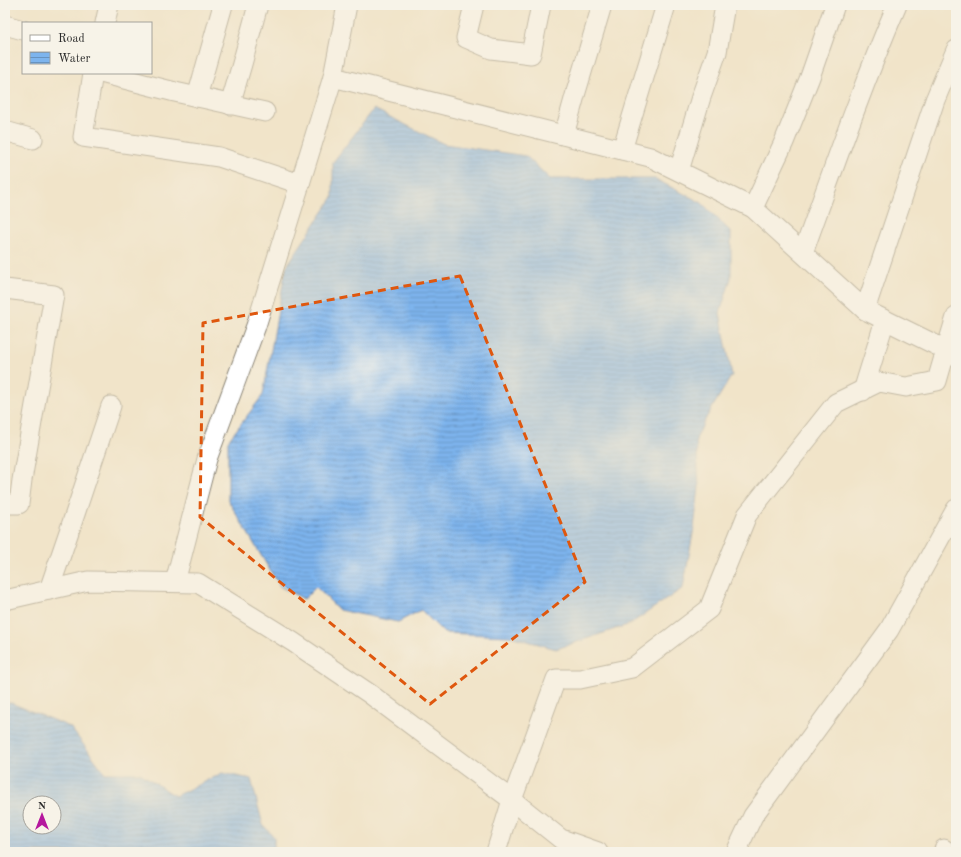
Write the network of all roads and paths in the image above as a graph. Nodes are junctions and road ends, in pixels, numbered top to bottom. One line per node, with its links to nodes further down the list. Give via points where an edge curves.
1 (109, 5): 12 (street)
2 (223, 5): 19 (street)
3 (258, 5): 20 (street)
4 (347, 5): 18 (street)
5 (474, 5): 6 (street, via 466,38 491,49 531,54)
6 (541, 5)
7 (602, 5): 23 (street)
8 (666, 5): 25 (street)
9 (725, 5): 26 (street, via 717,52)
10 (835, 5): 28 (street, via 784,142)
11 (898, 5): 29 (street, via 857,102)
12 (105, 22)
13 (5, 25): 14 (street)
14 (22, 30)
15 (956, 50): 31 (street, via 935,100)
16 (93, 74): 27 (street, via 83,137 219,157)
17 (106, 74): 19 (street)
18 (333, 77): 23 (street); 27 (street)
19 (197, 97): 20 (street)
20 (230, 104): 21 (street)
21 (265, 112)
22 (5, 131): 24 (street)
23 (564, 135): 25 (street)
24 (34, 139)
25 (622, 150): 26 (street, via 650,157)
26 (679, 171): 28 (street)
27 (300, 184): 39 (street, via 256,326 207,459)
28 (753, 208): 29 (street)
29 (802, 253): 31 (street)
30 (5, 289): 37 (street, via 54,294 19,504)
31 (865, 310): 33 (street)
32 (956, 317): 34 (street)
33 (885, 320): 34 (street); 35 (street)
34 (951, 352): 35 (street, via 937,381 906,387 879,382)
35 (863, 390): 42 (street, via 836,403 747,515 709,609 632,668 580,679 556,679)
36 (111, 406): 40 (street)
37 (5, 504)
38 (956, 509): 46 (street, via 889,630 753,816)
39 (175, 582): 40 (street, via 88,581); 42 (street, via 198,583 293,642 370,694)
40 (49, 590): 41 (street)
41 (5, 600)
42 (512, 800): 43 (street); 44 (street)
43 (569, 847): 45 (street)
44 (496, 852)
45 (598, 852)
46 (736, 852)

